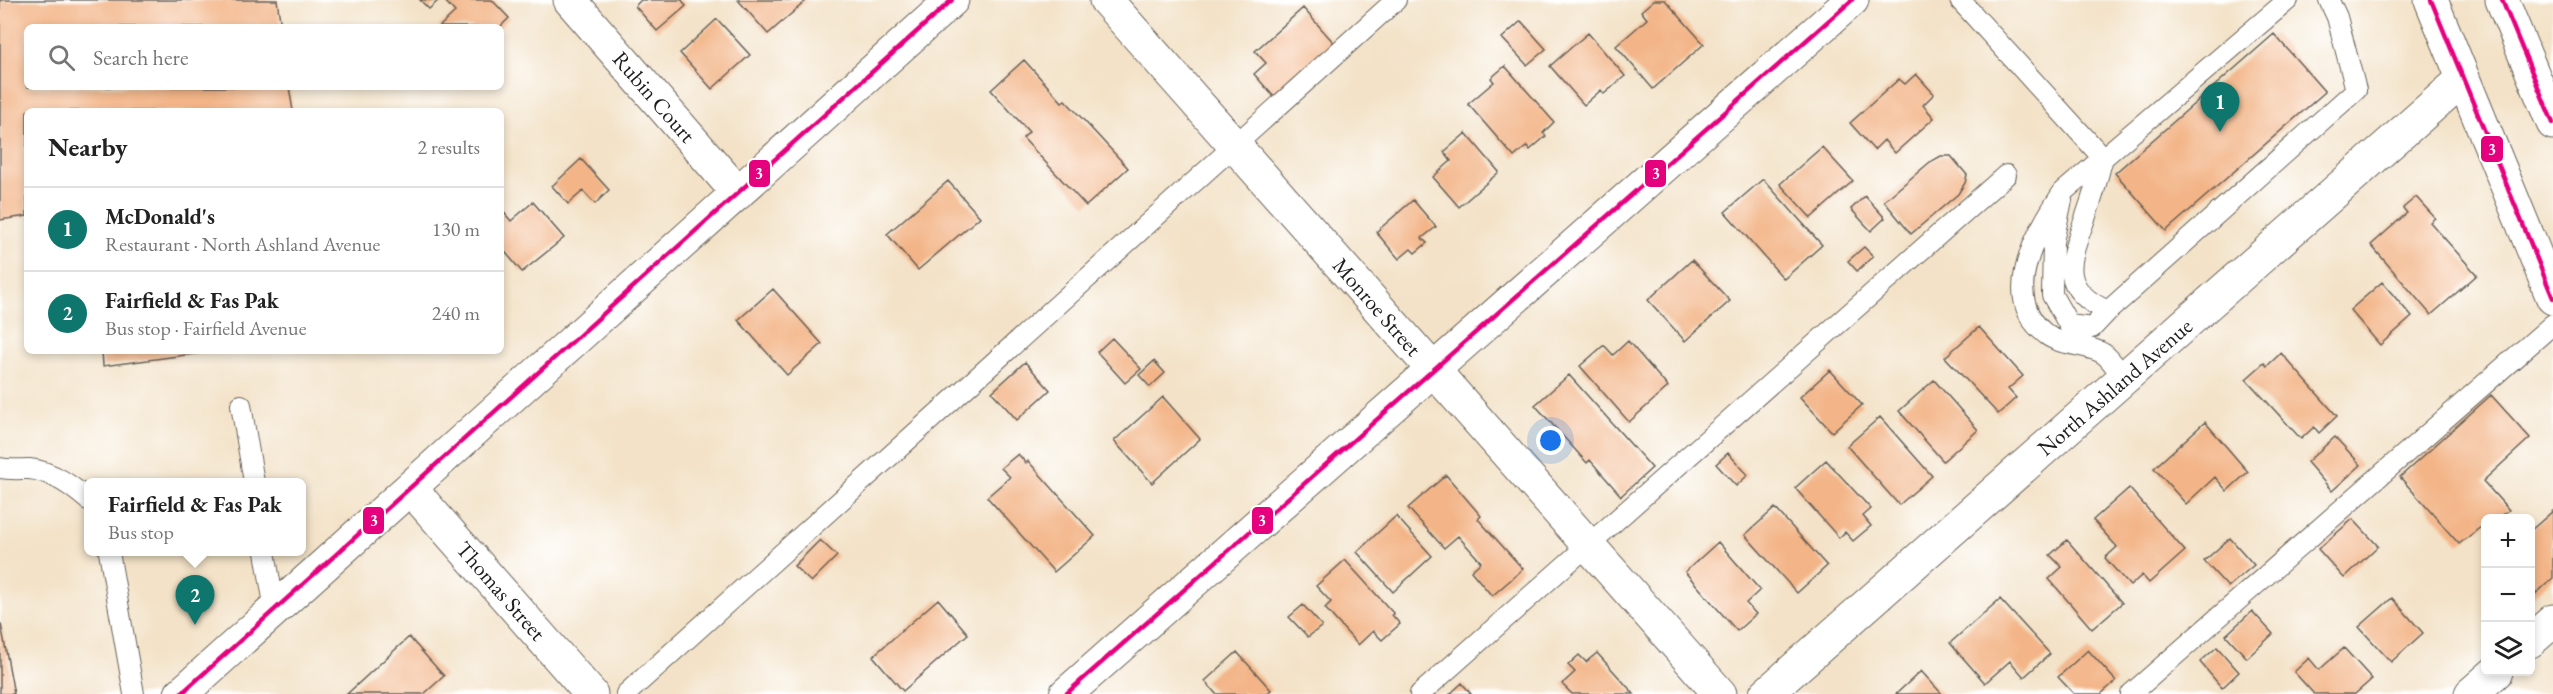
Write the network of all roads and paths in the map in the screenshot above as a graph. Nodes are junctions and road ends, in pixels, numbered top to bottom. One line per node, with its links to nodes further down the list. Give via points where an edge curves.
1 (570, 0): 17 (street, Rubin Court)
2 (952, 0): 17 (street)
3 (1106, 0): 13 (street, Monroe Street)
4 (1396, 0): 13 (lane)
5 (1852, 0): 21 (street)
6 (1960, 0): 14 (lane)
7 (2288, 0): 14 (lane)
8 (2329, 0): 19 (lane, via 2356,90)
9 (2431, 0): 11 (street)
10 (2502, 0): 12 (street)
11 (2463, 80): 18 (street); 22 (street, North Ashland Avenue)
12 (2553, 123)
13 (1234, 144): 21 (street, Monroe Street); 38 (lane)
14 (2103, 158): 16 (lane); 19 (lane, via 2071,259 2074,284 2095,305)
15 (2006, 175): 28 (lane)
16 (2063, 192): 19 (lane, via 2053,242 2052,295 2069,325 2092,328); 22 (lane, via 2041,224 2021,286 2030,316 2047,336 2103,353)
17 (738, 193): 26 (street)
18 (2553, 298)
19 (2108, 311)
20 (2553, 324): 43 (lane)
21 (1433, 370): 28 (street, Monroe Street); 39 (street)
22 (2124, 378): 42 (street, North Ashland Avenue)
23 (241, 405): 25 (lane)
24 (0, 468): 27 (lane, via 47,474)
25 (253, 478)
26 (411, 489): 31 (street); 37 (street, Thomas Street)
27 (84, 496)
28 (1589, 546): 40 (lane); 41 (street, Monroe Street)
29 (110, 556): 35 (lane)
30 (266, 556): 31 (lane)
31 (275, 610): 36 (street)
32 (2553, 621): 33 (street)
33 (2535, 637)
34 (2491, 676): 44 (street)
35 (134, 694)
36 (181, 694)
37 (591, 694)
38 (626, 694)
39 (1066, 694)
40 (1420, 694)
41 (1720, 694)
42 (1766, 694)
43 (2131, 694)
44 (2471, 694)

